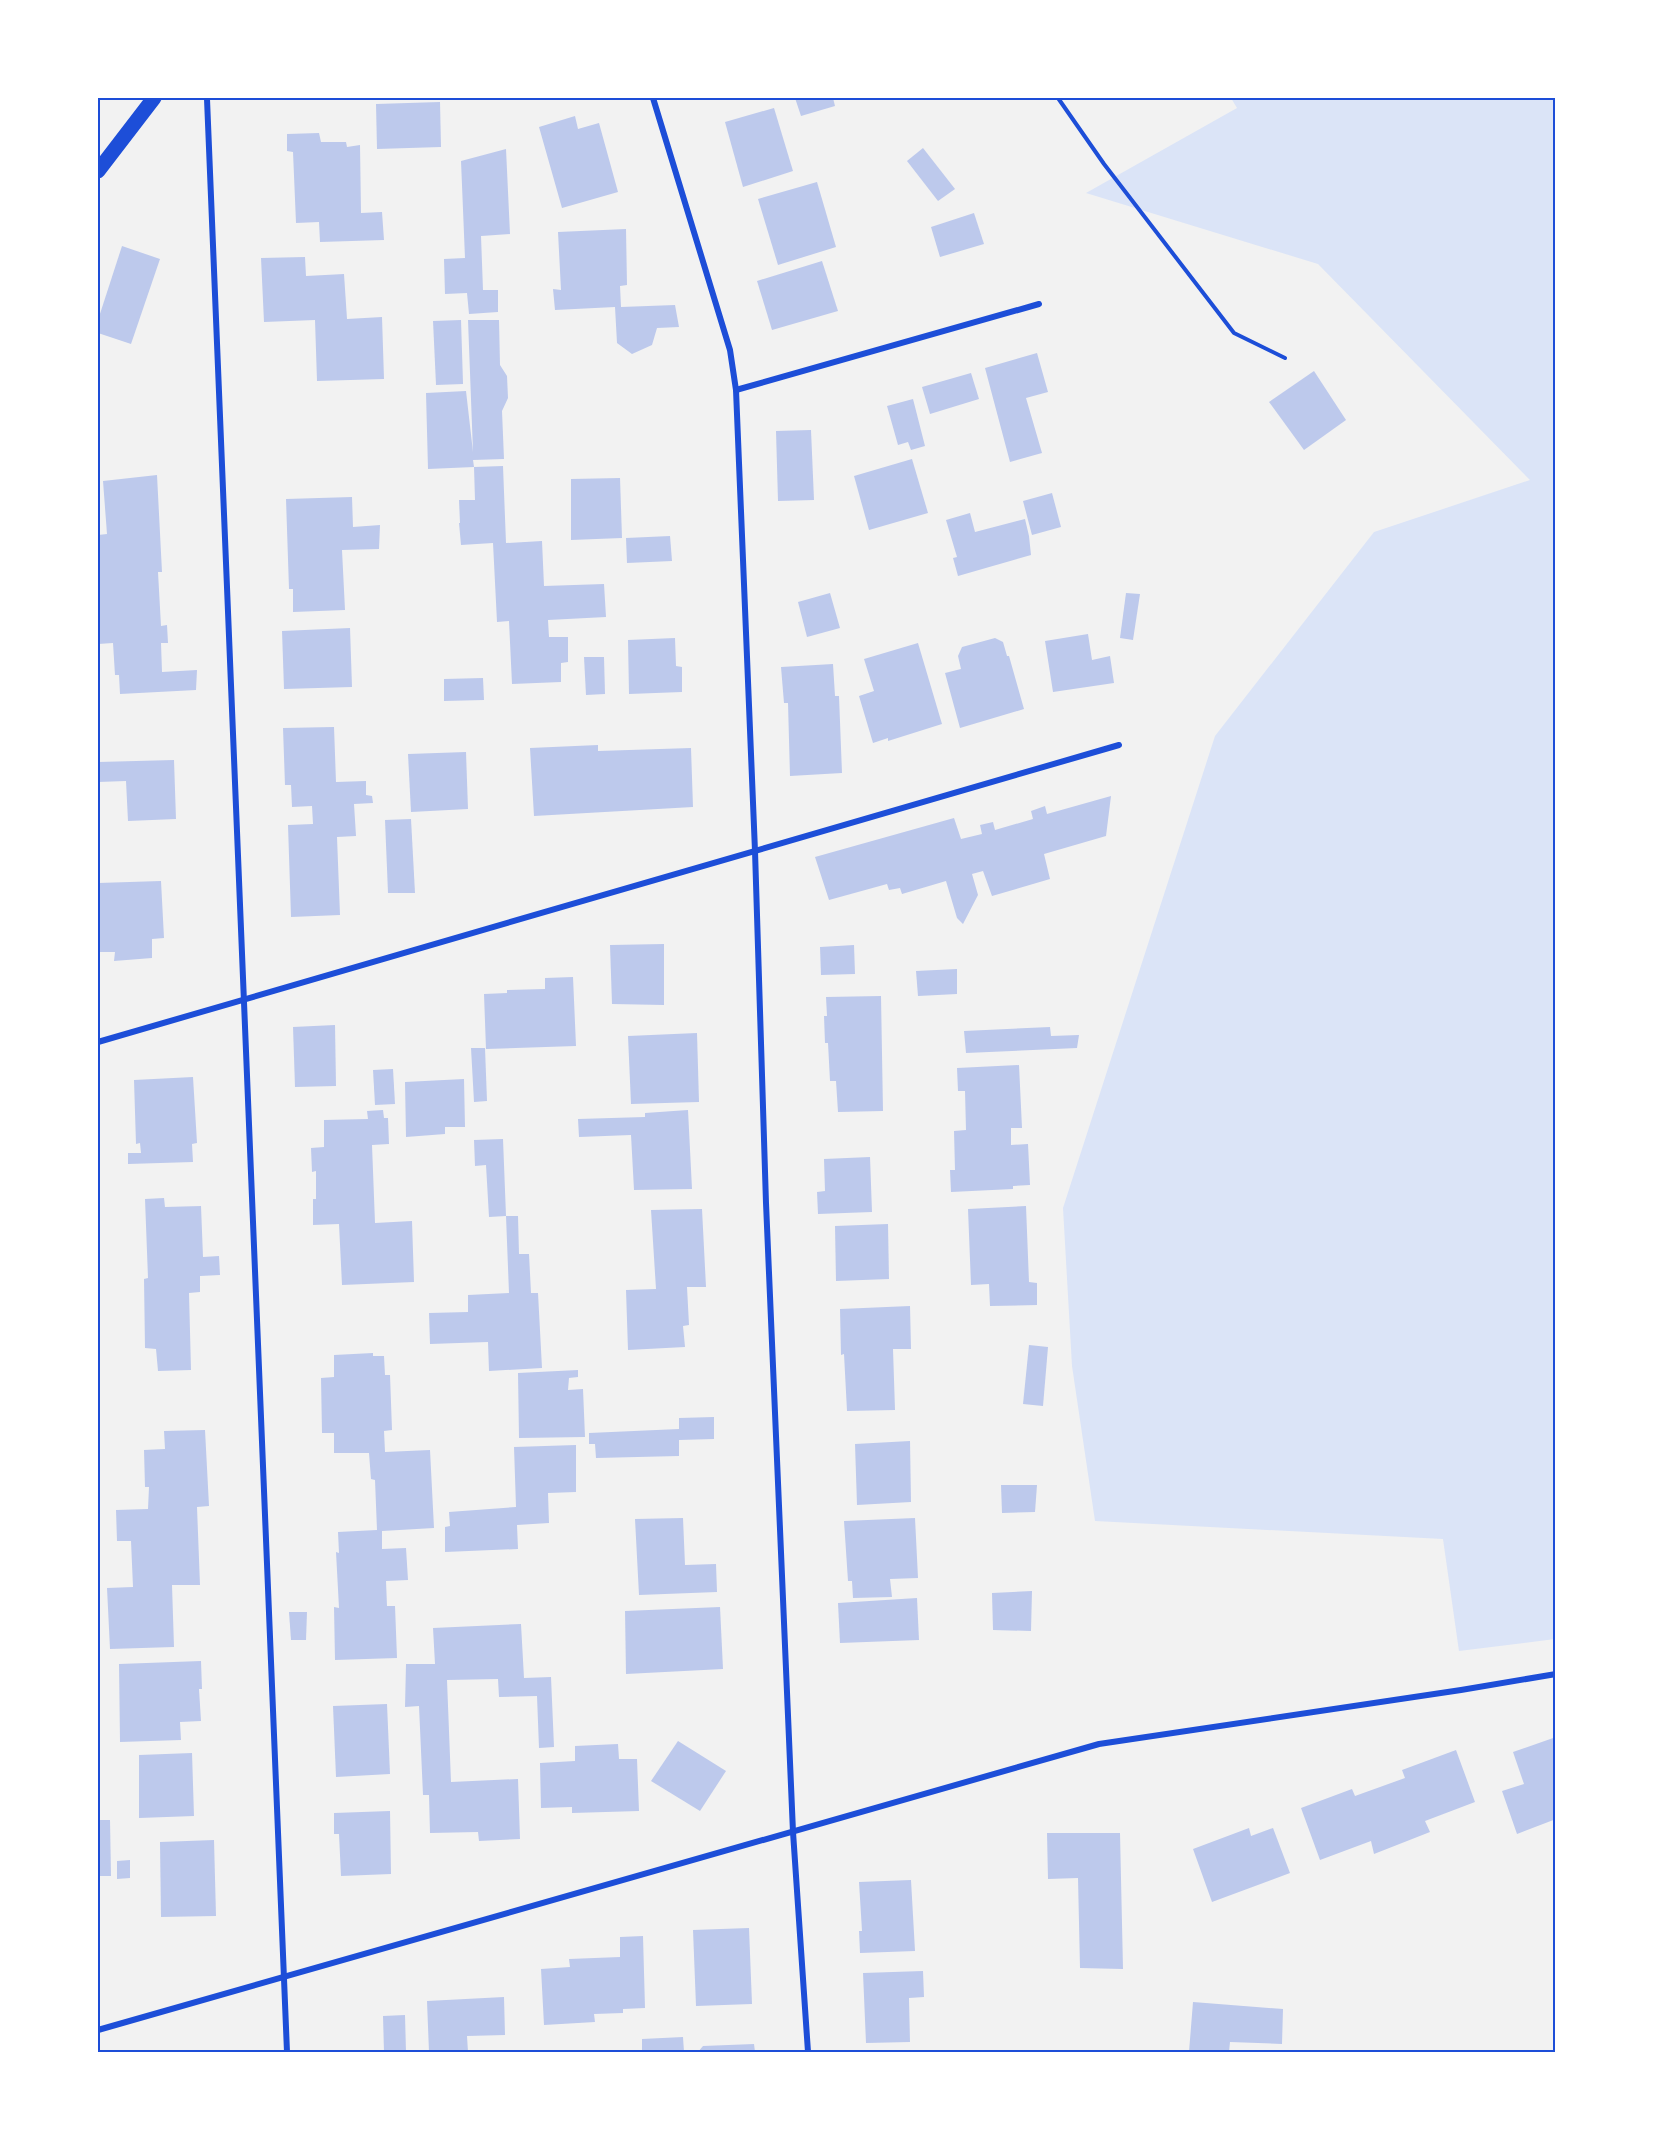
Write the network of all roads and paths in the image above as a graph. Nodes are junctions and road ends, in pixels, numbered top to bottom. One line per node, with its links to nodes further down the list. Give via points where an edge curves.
1 (154, 98): 5 (main road)
2 (207, 98): 11 (street)
3 (653, 98): 8 (street, via 730,350)
4 (1058, 98): 7 (path, via 1234,333)
5 (98, 171)
6 (1039, 304): 8 (street)
7 (1285, 358)
8 (736, 390): 10 (street)
9 (1119, 745): 10 (street)
10 (755, 851): 11 (street); 14 (street)
11 (243, 1001): 12 (street); 15 (street)
12 (98, 1042)
13 (1556, 1674): 14 (street, via 1099,1744)
14 (793, 1832): 15 (street); 18 (street)
15 (284, 1977): 16 (street); 17 (street)
16 (98, 2030)
17 (287, 2052)
18 (808, 2052)

